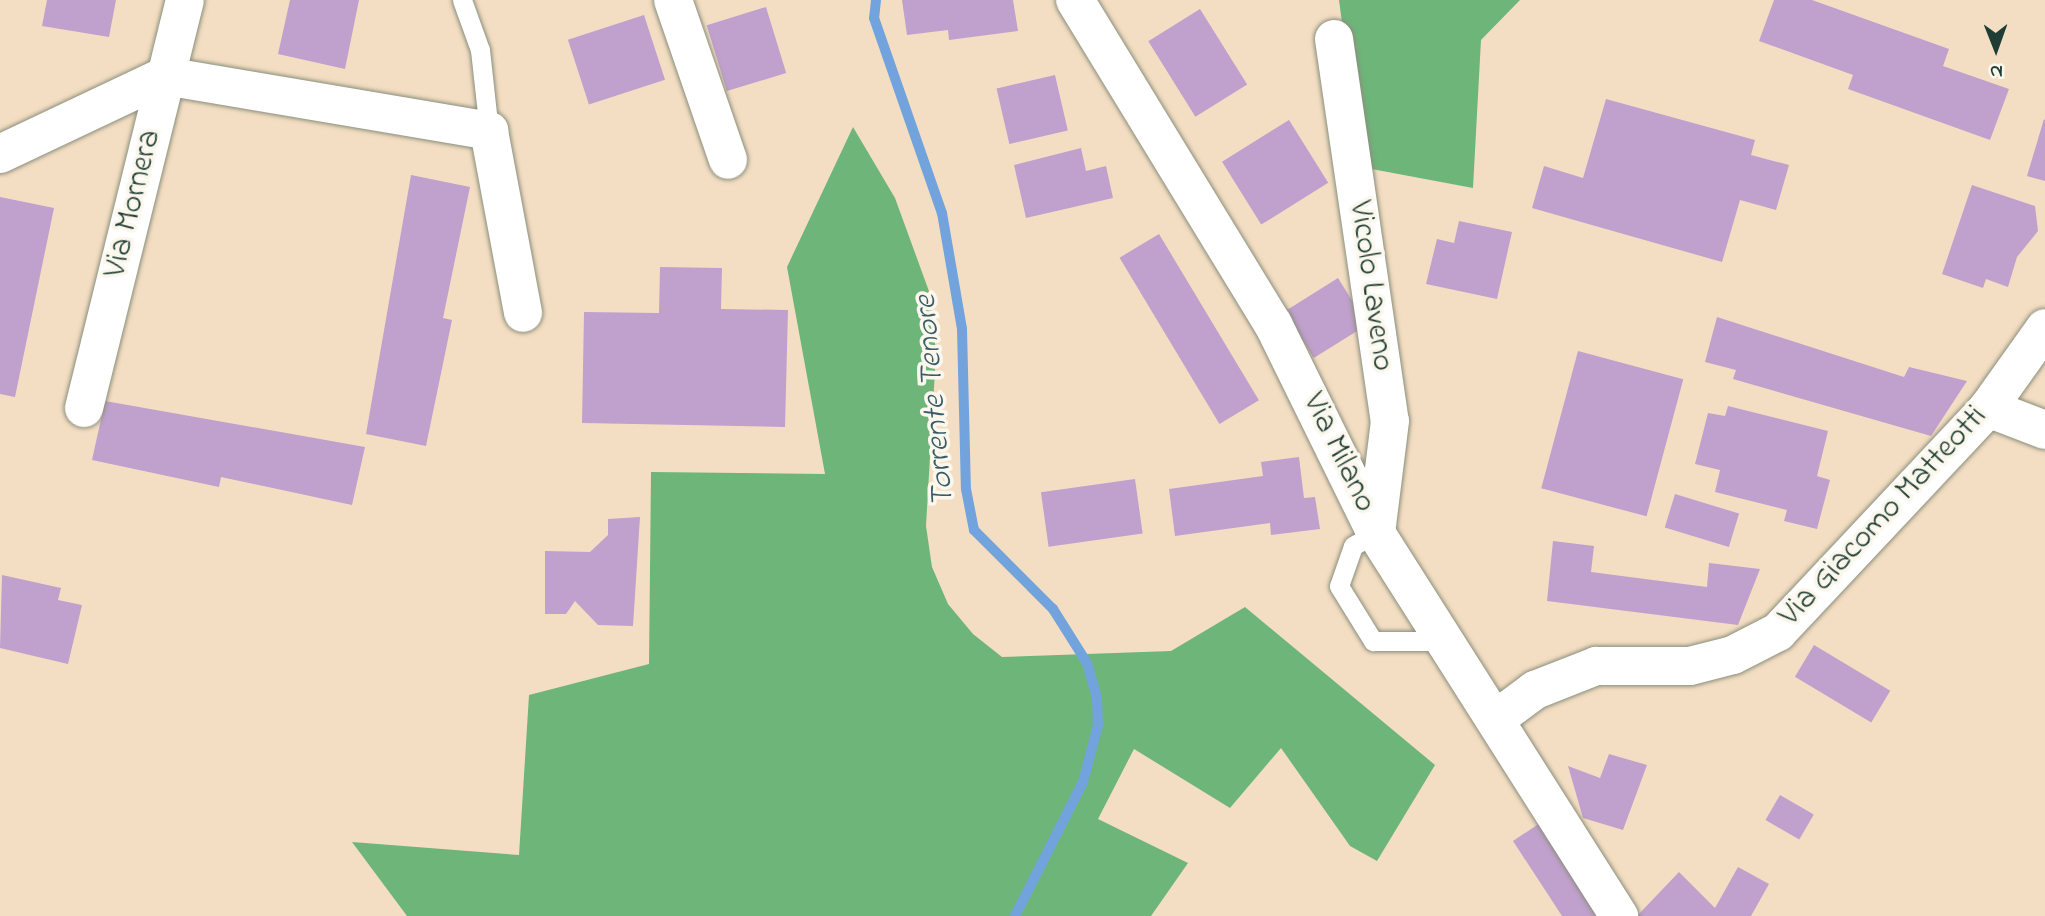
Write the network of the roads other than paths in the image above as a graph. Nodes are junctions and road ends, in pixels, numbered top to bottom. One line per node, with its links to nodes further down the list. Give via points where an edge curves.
1 (185, 0): 6 (street, Via Mornera)
2 (462, 0): 7 (lane, via 480,50)
3 (673, 0): 9 (street)
4 (1074, 0): 15 (street, Via Milano, via 1273,324)
5 (1334, 39): 15 (street, Vicolo Laveno, via 1390,421)
6 (165, 76): 7 (street); 8 (street); 12 (street, Via Mornera)
7 (489, 131): 10 (street)
8 (0, 155)
9 (728, 160)
10 (523, 313)
11 (2045, 328): 13 (street, Via Giacomo Matteotti)
12 (84, 408)
13 (1988, 408): 14 (street); 17 (street, Via Giacomo Matteotti, via 1777,632 1733,655 1690,667 1596,666 1535,690)
14 (2045, 430)
15 (1376, 533): 16 (street, Via Milano); 16 (lane, via 1353,546 1339,586 1373,641)
16 (1443, 642): 17 (street, Via Milano)
17 (1496, 719): 18 (street, Via Milano)
18 (1614, 909)

